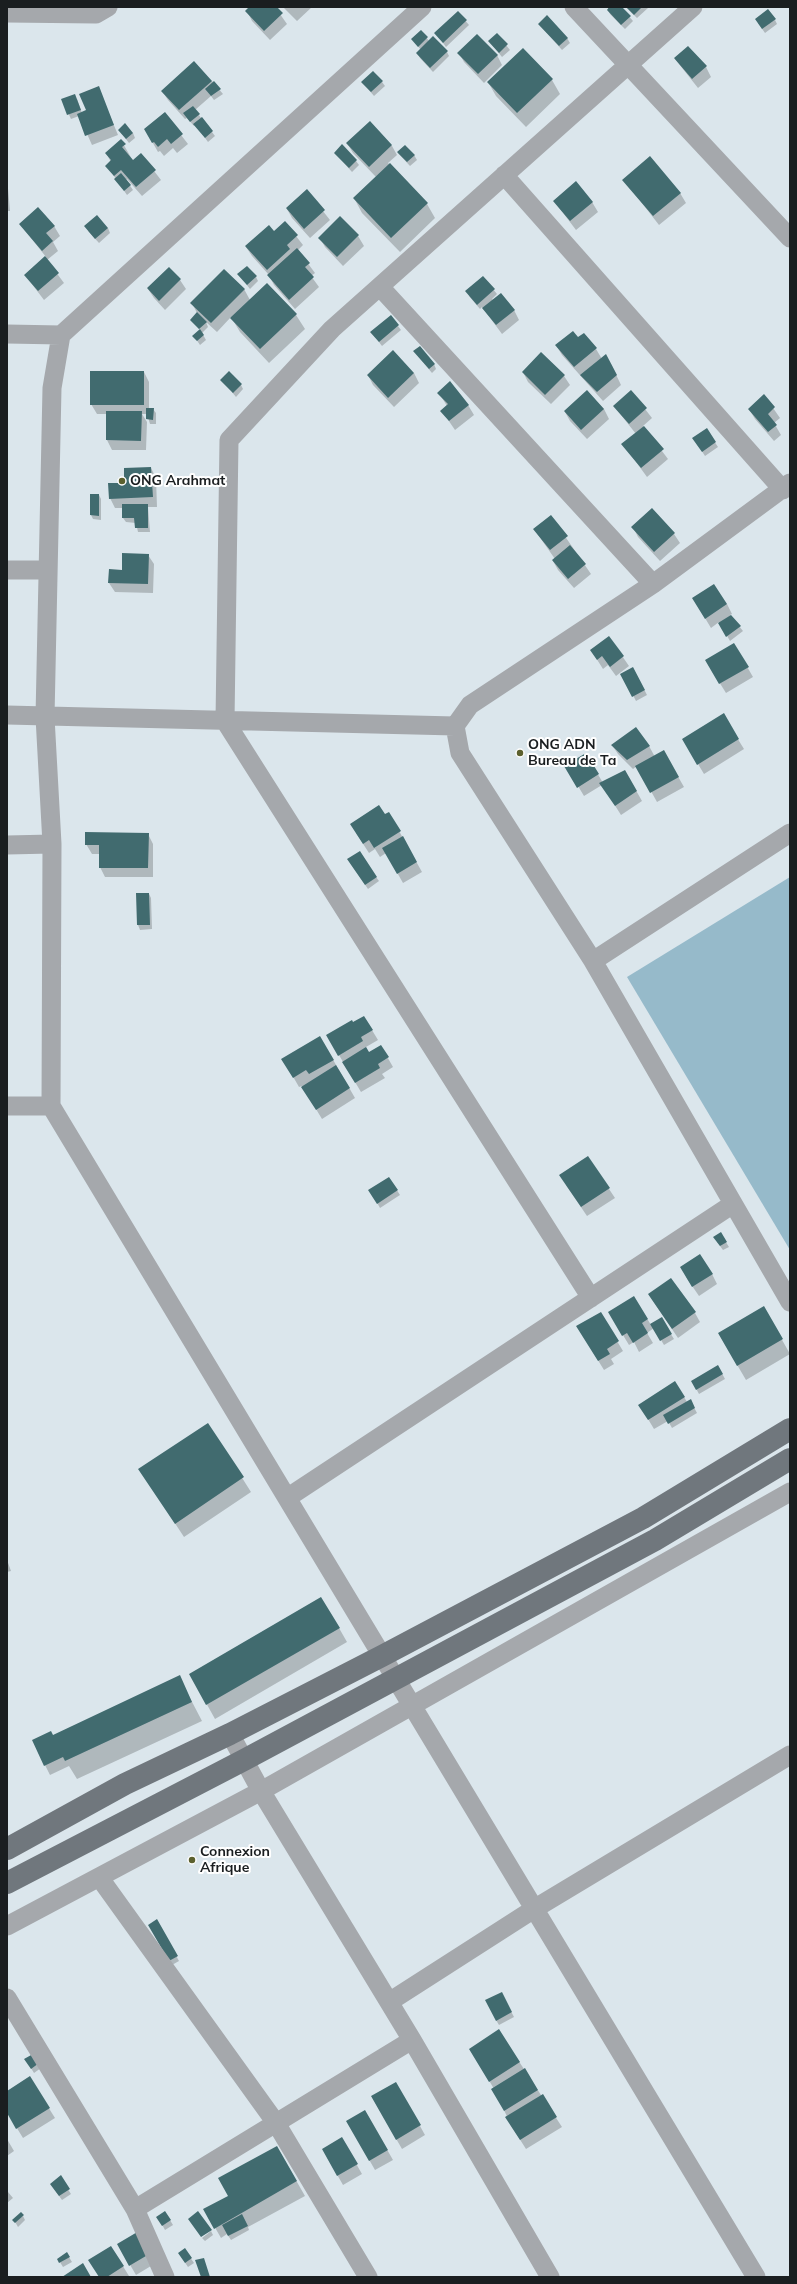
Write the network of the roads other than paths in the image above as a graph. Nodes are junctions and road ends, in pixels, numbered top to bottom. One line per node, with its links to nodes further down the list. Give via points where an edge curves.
1 (108, 7): 5 (street, via 96,14)
2 (422, 7): 11 (street)
3 (574, 7): 6 (street)
4 (693, 7): 6 (street)
5 (7, 13)
6 (628, 66): 7 (street); 8 (street)
7 (504, 174): 9 (street); 12 (street)
8 (790, 238)
9 (381, 288): 15 (street); 18 (street, via 332,329 229,440)
10 (7, 334): 11 (street)
11 (60, 335): 14 (street, via 52,388)
12 (786, 486): 15 (street)
13 (7, 570): 14 (street)
14 (48, 570): 17 (street)
15 (653, 584): 19 (street, via 470,705)
16 (7, 715): 17 (street)
17 (45, 717): 18 (street); 21 (street)
18 (225, 721): 19 (street); 27 (street)
19 (455, 726): 23 (street, via 460,753)
20 (790, 833): 23 (street)
21 (52, 844): 22 (street); 25 (street)
22 (7, 845)
23 (593, 961): 26 (street)
24 (7, 1106): 25 (street)
25 (52, 1106): 32 (street)
26 (734, 1204): 27 (street); 28 (street)
27 (591, 1298): 32 (street)
28 (790, 1302)
29 (790, 1429): 33 (main road, via 643,1518)
30 (790, 1458): 34 (main road, via 655,1540)
31 (790, 1492): 35 (street)
32 (287, 1498): 33 (street)
33 (382, 1656): 34 (street); 36 (main road)
34 (395, 1678): 35 (street); 38 (main road)
35 (412, 1706): 39 (street); 43 (street)
36 (230, 1734): 38 (street); 40 (main road, via 125,1784)
37 (790, 1755): 43 (street)
38 (244, 1760): 39 (street); 42 (main road)
39 (261, 1791): 41 (street); 46 (street)
40 (7, 1849)
41 (99, 1877): 44 (street); 48 (street)
42 (7, 1883)
43 (534, 1909): 46 (street); 53 (street)
44 (7, 1926)
45 (7, 1998): 49 (street)
46 (389, 2002): 47 (street)
47 (412, 2040): 48 (street); 52 (street)
48 (276, 2123): 49 (street); 51 (street)
49 (136, 2209): 50 (street)
50 (165, 2277)
51 (368, 2277)
52 (550, 2277)
53 (756, 2277)

